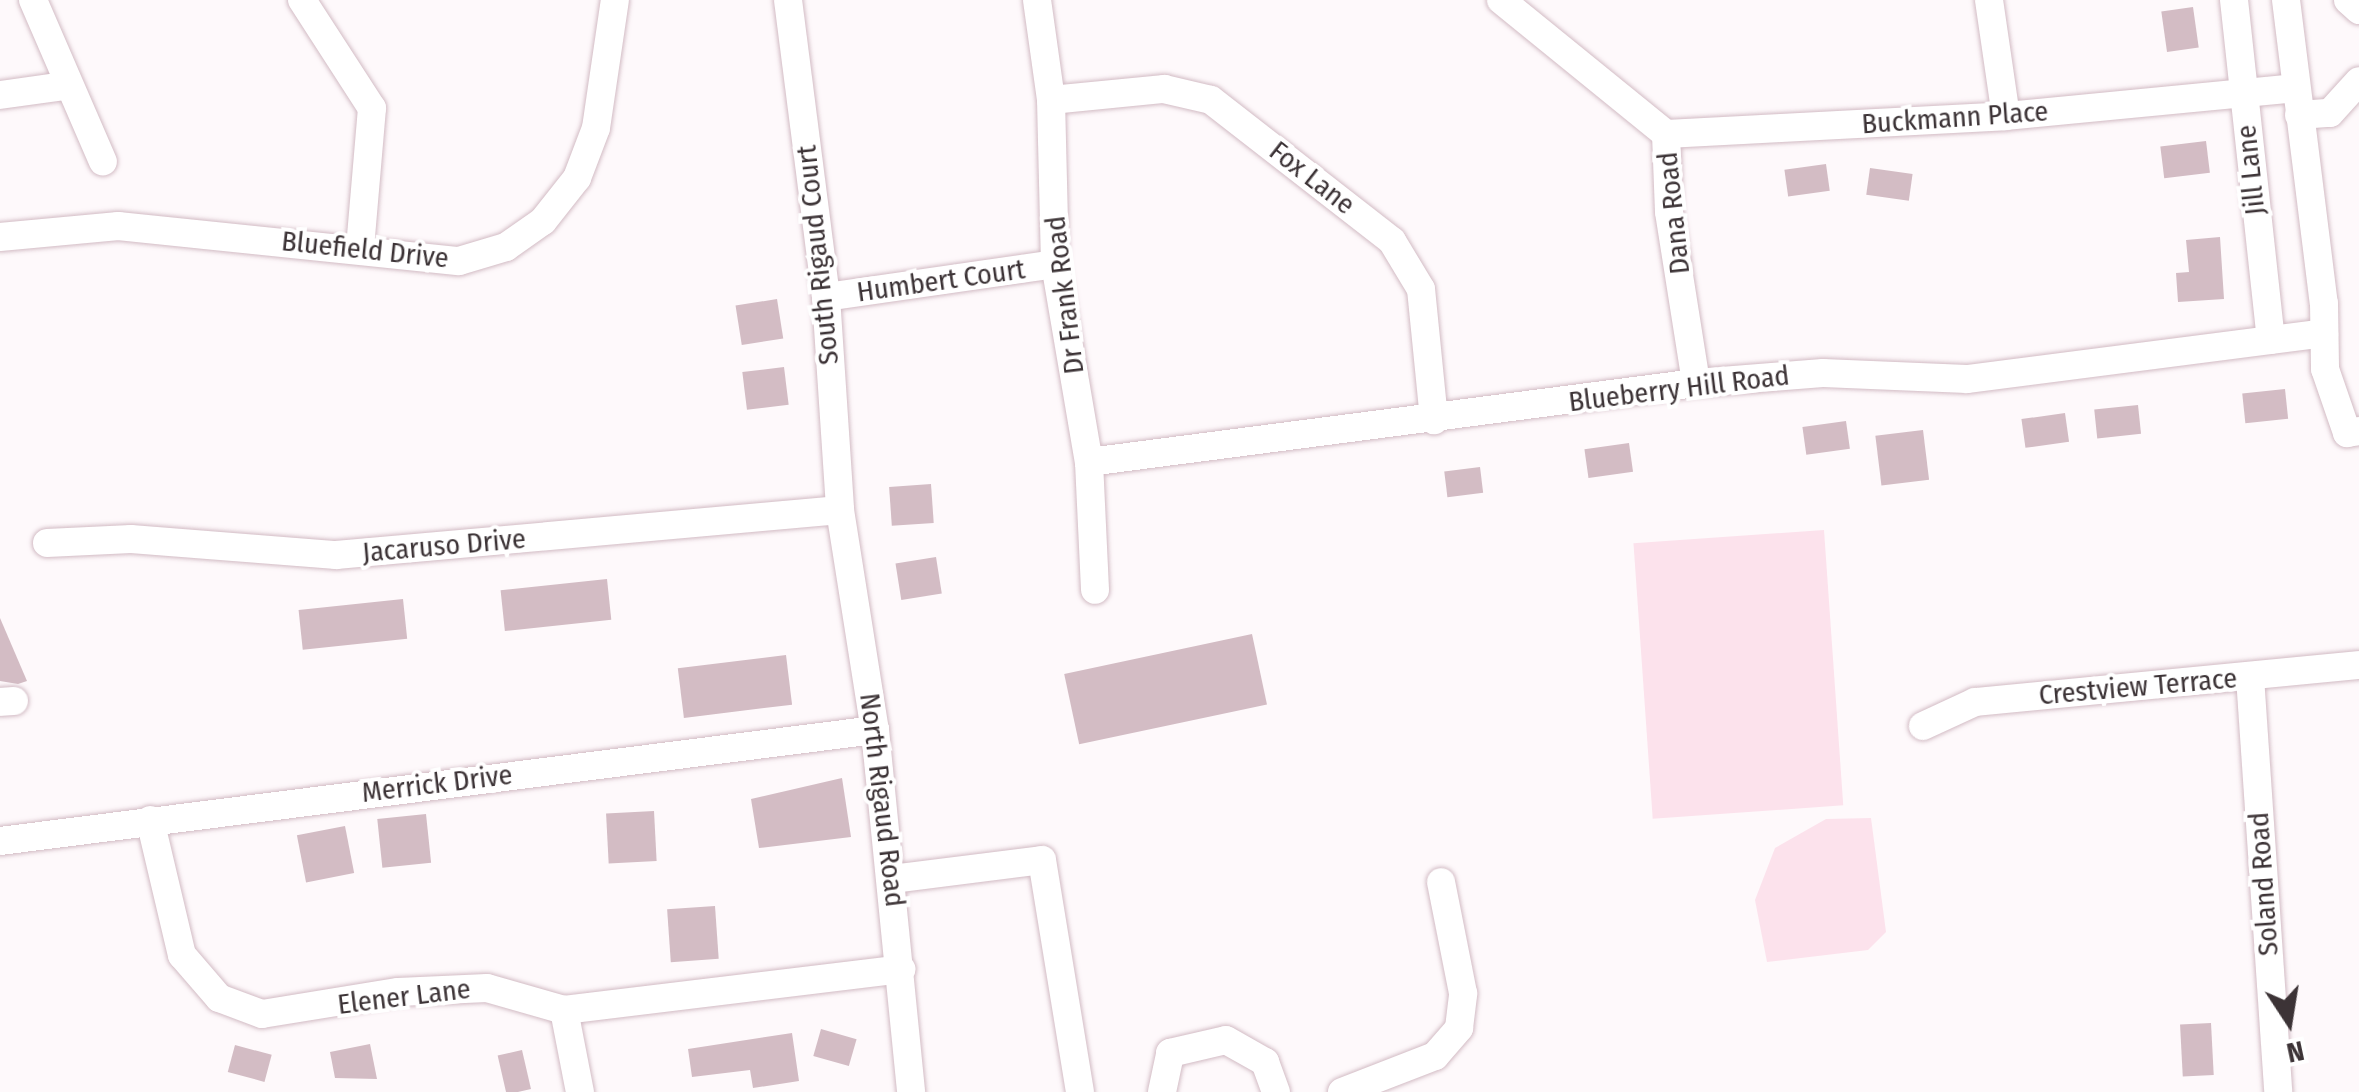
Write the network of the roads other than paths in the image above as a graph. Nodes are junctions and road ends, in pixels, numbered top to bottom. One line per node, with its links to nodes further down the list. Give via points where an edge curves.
1 (33, 0): 13 (street)
2 (615, 0): 22 (street, Bluefield Drive, via 596,128 578,178 543,221 506,246 459,261)
3 (788, 0): 24 (street, South Rigaud Court)
4 (1037, 0): 16 (street, Dr Frank Road)
5 (1501, 0): 19 (street, Dana Road)
6 (1989, 0): 18 (street)
7 (2234, 0): 14 (street, Jill Lane)
8 (2286, 0): 17 (street)
9 (2348, 0): 11 (street)
10 (312, 4): 22 (street, via 372,108)
11 (2359, 10)
12 (2359, 82): 17 (street, Buckmann Place, via 2330,113)
13 (66, 86): 15 (street); 20 (street)
14 (2243, 93): 17 (street, Buckmann Place); 18 (street, Buckmann Place); 26 (street, Jill Lane)
15 (0, 95)
16 (1051, 100): 23 (street, Dr Frank Road); 28 (street, Fox Lane, via 1164,89 1211,100 1392,242 1421,289)
17 (2298, 101): 25 (street)
18 (2006, 116): 19 (street, Buckmann Place)
19 (1666, 134): 27 (street, Dana Road, via 1669,212)
20 (103, 162)
21 (0, 237): 22 (street, Bluefield Drive, via 118,226)
22 (360, 248)
23 (1056, 264): 24 (street, Humbert Court); 30 (street, Dr Frank Road)
24 (826, 297): 31 (street, South Rigaud Court)
25 (2324, 333): 26 (street, Blueberry Hill Road); 29 (street, via 2324,368 2348,433)
26 (2271, 340): 27 (street, Blueberry Hill Road, via 1967,379 1823,373)
27 (1696, 382): 28 (street, Blueberry Hill Road)
28 (1434, 420): 30 (street, Blueberry Hill Road)
29 (2359, 432)
30 (1089, 462): 33 (street, Dr Frank Road)
31 (840, 510): 32 (street, Jacaruso Drive, via 336,555 131,540); 37 (street, North Rigaud Road)
32 (47, 543)
33 (1094, 590)
34 (2359, 666): 35 (street, Crestview Terrace)
35 (2250, 677): 36 (street, Crestview Terrace, via 1975,702); 50 (street, Soland Road)
36 (1923, 726)
37 (875, 730): 38 (street, Merrick Drive); 40 (street, North Rigaud Road)
38 (150, 820): 39 (street, Merrick Drive); 43 (street, Elener Lane, via 182,955 219,998 277,1014 398,992 487,988)
39 (0, 841)
40 (892, 879): 42 (street, North Rigaud Road); 46 (street, via 1042,860)
41 (1440, 882): 49 (street, via 1462,993 1459,1028 1435,1056)
42 (902, 969): 43 (street, Elener Lane); 45 (street, North Rigaud Road)
43 (564, 1010): 44 (street)
44 (580, 1092)
45 (912, 1092)
46 (1080, 1092)
47 (1162, 1092): 48 (street, via 1170,1053 1226,1040 1266,1062)
48 (1276, 1092)
49 (1342, 1092)
50 (2278, 1092)

